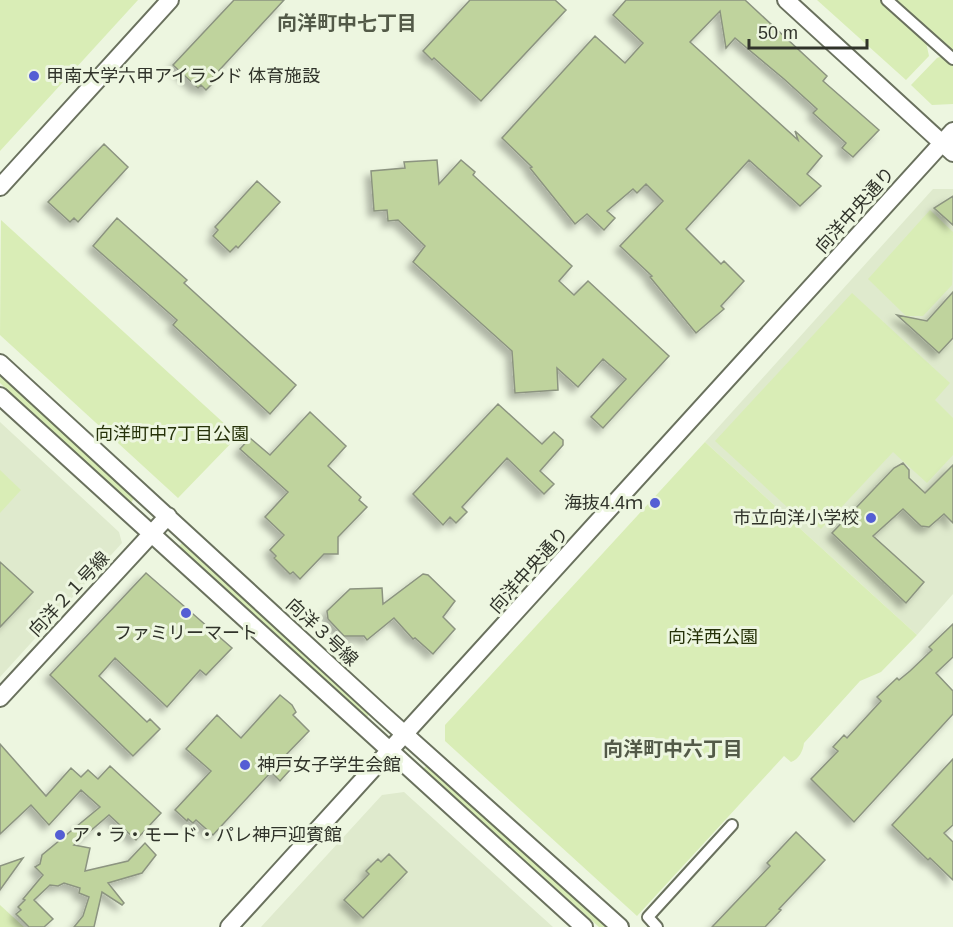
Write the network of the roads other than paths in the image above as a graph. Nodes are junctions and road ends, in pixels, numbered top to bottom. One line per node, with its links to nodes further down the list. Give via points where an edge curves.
1 (170, 0): 6 (street)
2 (786, 0): 5 (street)
3 (887, 0): 4 (street)
4 (953, 59)
5 (949, 142): 12 (street, 向洋中央通り)
6 (0, 187)
7 (0, 363): 9 (street, 向洋３号線)
8 (0, 396): 10 (street)
9 (168, 516): 10 (street, 向洋２１号線); 12 (street, 向洋３号線)
10 (151, 534): 11 (street, 向洋２１号線); 13 (street)
11 (0, 698)
12 (405, 733): 13 (street, 向洋中央通り); 17 (street, 向洋３号線)
13 (390, 750): 15 (street, 向洋中央通り); 16 (street)
14 (732, 825): 18 (street, via 648,917)
15 (229, 927)
16 (584, 927)
17 (620, 927)
18 (657, 927)

